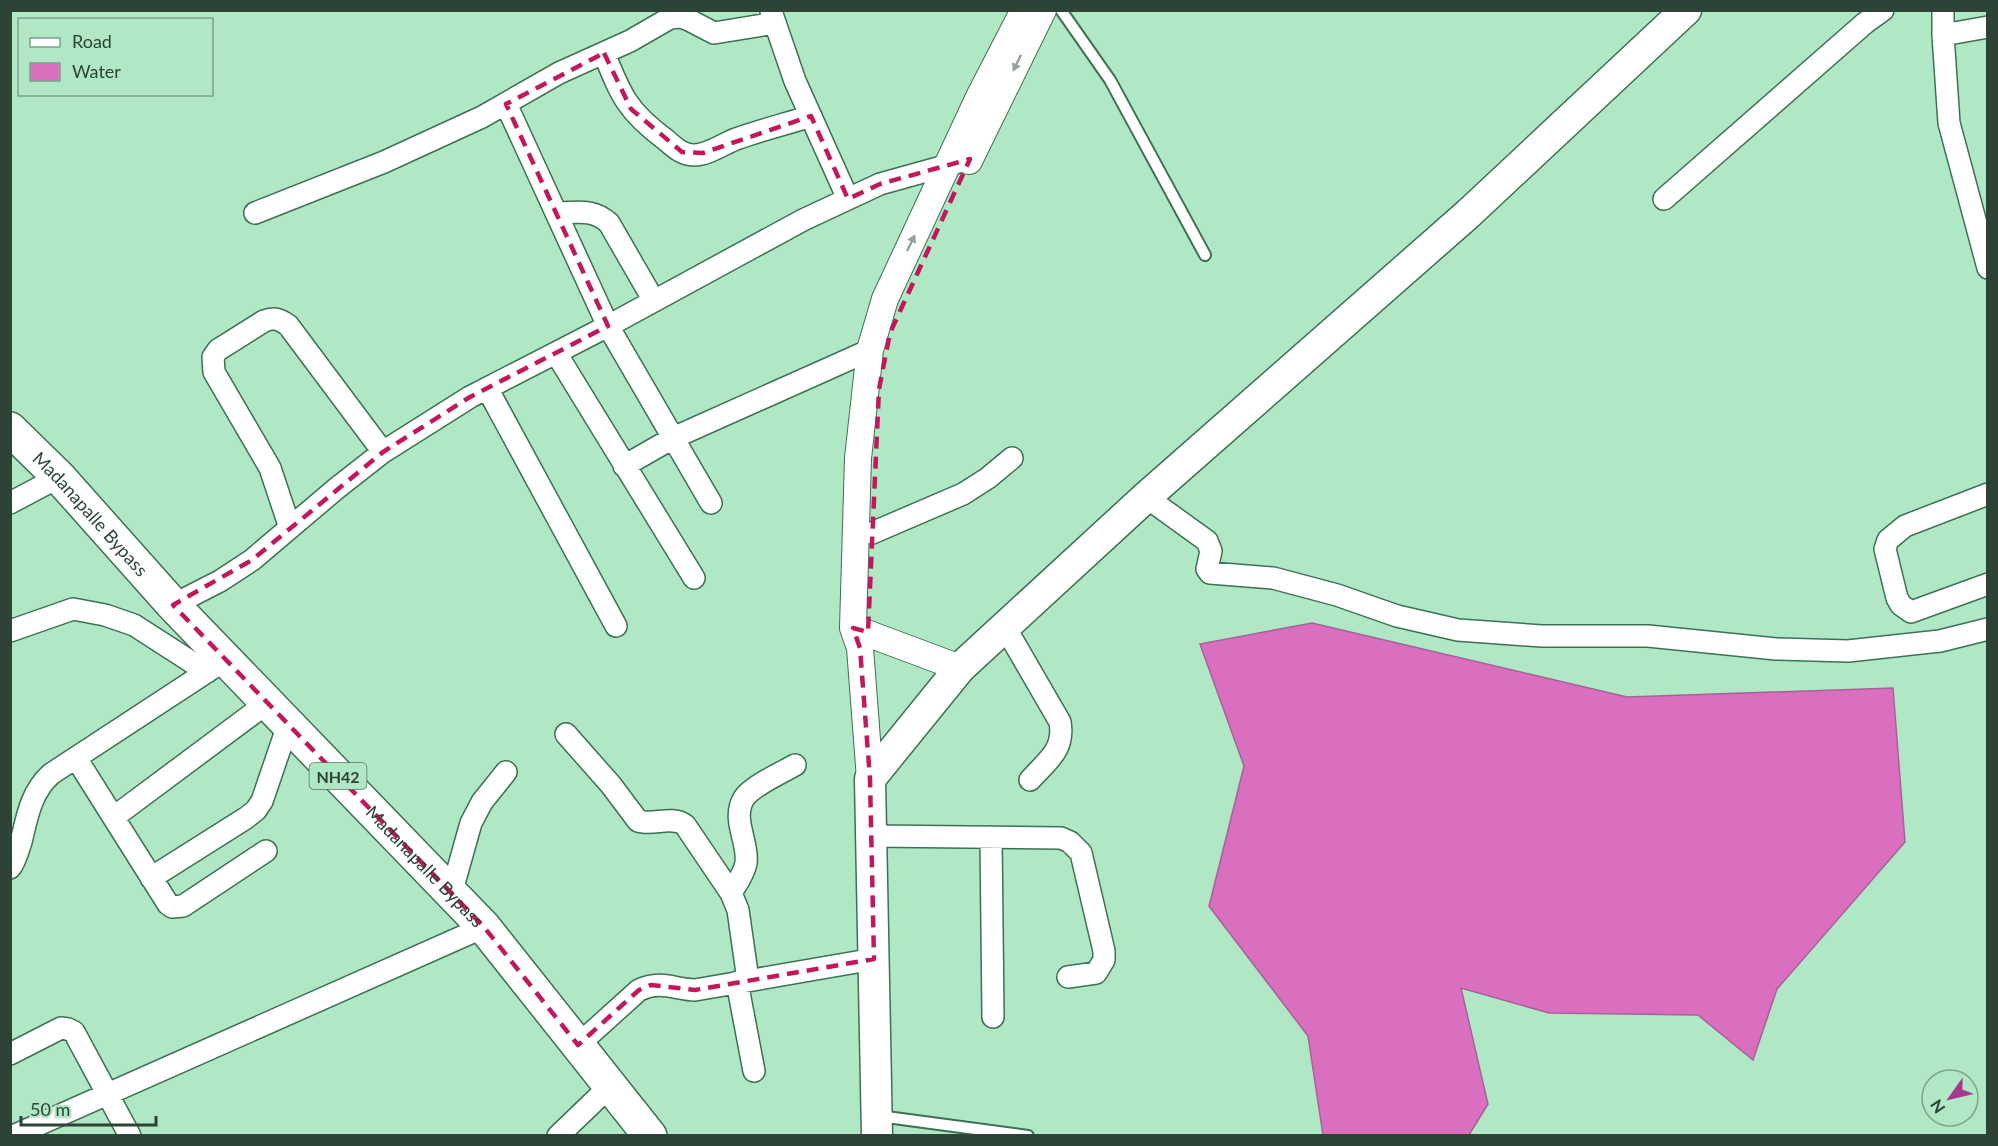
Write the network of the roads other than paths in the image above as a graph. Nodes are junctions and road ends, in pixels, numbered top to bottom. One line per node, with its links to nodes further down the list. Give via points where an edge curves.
1 (1024, 10): 14 (street, via 979,97)
2 (1043, 10): 14 (street, one-way to 14)
3 (1061, 10): 20 (lane, via 1110,80)
4 (1686, 10): 34 (main road, via 1468,214)
5 (1883, 10): 8 (street)
6 (1942, 10): 10 (street)
7 (773, 17): 11 (street, via 714,33 681,17 670,18); 13 (street)
8 (1860, 17): 16 (street)
9 (1988, 27): 10 (street)
10 (1943, 35): 19 (street, via 1948,123)
11 (604, 52): 12 (street); 13 (street, via 618,90 631,109 681,152 704,153)
12 (506, 104): 17 (street, via 384,162); 18 (street)
13 (811, 116): 15 (street)
14 (959, 162): 15 (street, via 880,184); 24 (street, one-way to 14, via 885,299); 38 (street, via 890,333 879,389)
15 (848, 199): 22 (street)
16 (1664, 199)
17 (255, 213)
18 (556, 213): 22 (street, via 591,213 604,219); 23 (street)
19 (1982, 227): 21 (street)
20 (1205, 255)
21 (1988, 268)
22 (654, 301): 23 (street)
23 (608, 326): 25 (street); 28 (street)
24 (870, 350): 28 (street); 46 (street, via 858,458)
25 (556, 353): 26 (street); 31 (street)
26 (487, 388): 29 (street); 42 (street)
27 (10, 429): 32 (highway, Madanapalle Bypass / NH42)
28 (673, 438): 31 (street); 36 (street)
29 (383, 452): 37 (street); 37 (street, via 280,319 264,321 218,350 213,357 214,372 270,468)
30 (1012, 458): 38 (street, via 963,494)
31 (624, 466): 39 (street)
32 (59, 477): 35 (street); 41 (highway, Madanapalle Bypass / NH42)
33 (1988, 494): 40 (street, via 1905,525 1888,540 1885,549 1897,598 1911,612)
34 (1146, 497): 43 (main road); 44 (street, via 1207,542 1211,551 1207,569 1210,573 1273,578 1397,616 1458,630 1542,636 1648,636 1776,649 1848,651 1940,641)
35 (10, 503)
36 (711, 503)
37 (290, 528): 41 (street, via 252,560)
38 (872, 533): 46 (street)
39 (694, 578)
40 (1988, 584)
41 (173, 606): 47 (highway, Madanapalle Bypass / NH42)
42 (616, 626)
43 (1005, 627): 48 (main road); 55 (street, via 1060,722 1062,734 1055,753)
44 (1988, 629)
45 (10, 631): 47 (street, via 72,609 134,625)
46 (860, 636): 48 (street); 54 (street)
47 (216, 666): 49 (highway, Madanapalle Bypass / NH42); 51 (street)
48 (960, 668): 54 (main road)
49 (278, 714): 56 (street); 61 (street, via 262,801 256,810); 63 (highway, Madanapalle Bypass / NH42)
50 (566, 734): 62 (street, via 638,821 676,821 685,825)
51 (76, 758): 56 (street); 60 (street, via 40,784)
52 (795, 765): 62 (street, via 744,798 740,830 746,861)
53 (506, 772): 63 (street, via 482,802 471,824)
54 (870, 779): 57 (main road)
55 (1030, 780)
56 (114, 818): 61 (street)
57 (871, 836): 58 (street); 65 (main road)
58 (991, 837): 66 (street, via 1061,838 1082,853 1104,960 1096,973); 68 (street)
59 (266, 851): 61 (street, via 177,908 168,904)
60 (10, 868)
61 (151, 878)
62 (731, 892): 67 (street, via 738,910)
63 (451, 894): 64 (highway, Madanapalle Bypass / NH42)
64 (484, 927): 69 (highway, Madanapalle Bypass / NH42); 73 (street)
65 (874, 959): 67 (street); 74 (main road)
66 (1068, 977)
67 (742, 981): 69 (street, via 695,990 651,984 639,990); 71 (street)
68 (993, 1017)
69 (578, 1045): 72 (highway, Madanapalle Bypass / NH42)
70 (10, 1054): 73 (street, via 61,1028 68,1029 79,1039)
71 (754, 1071)
72 (610, 1086): 77 (street); 78 (highway, Madanapalle Bypass / NH42)
73 (107, 1094): 75 (street); 76 (street)
74 (877, 1126): 79 (lane)
75 (13, 1136)
76 (130, 1136)
77 (558, 1136)
78 (650, 1136)
79 (1028, 1136)

